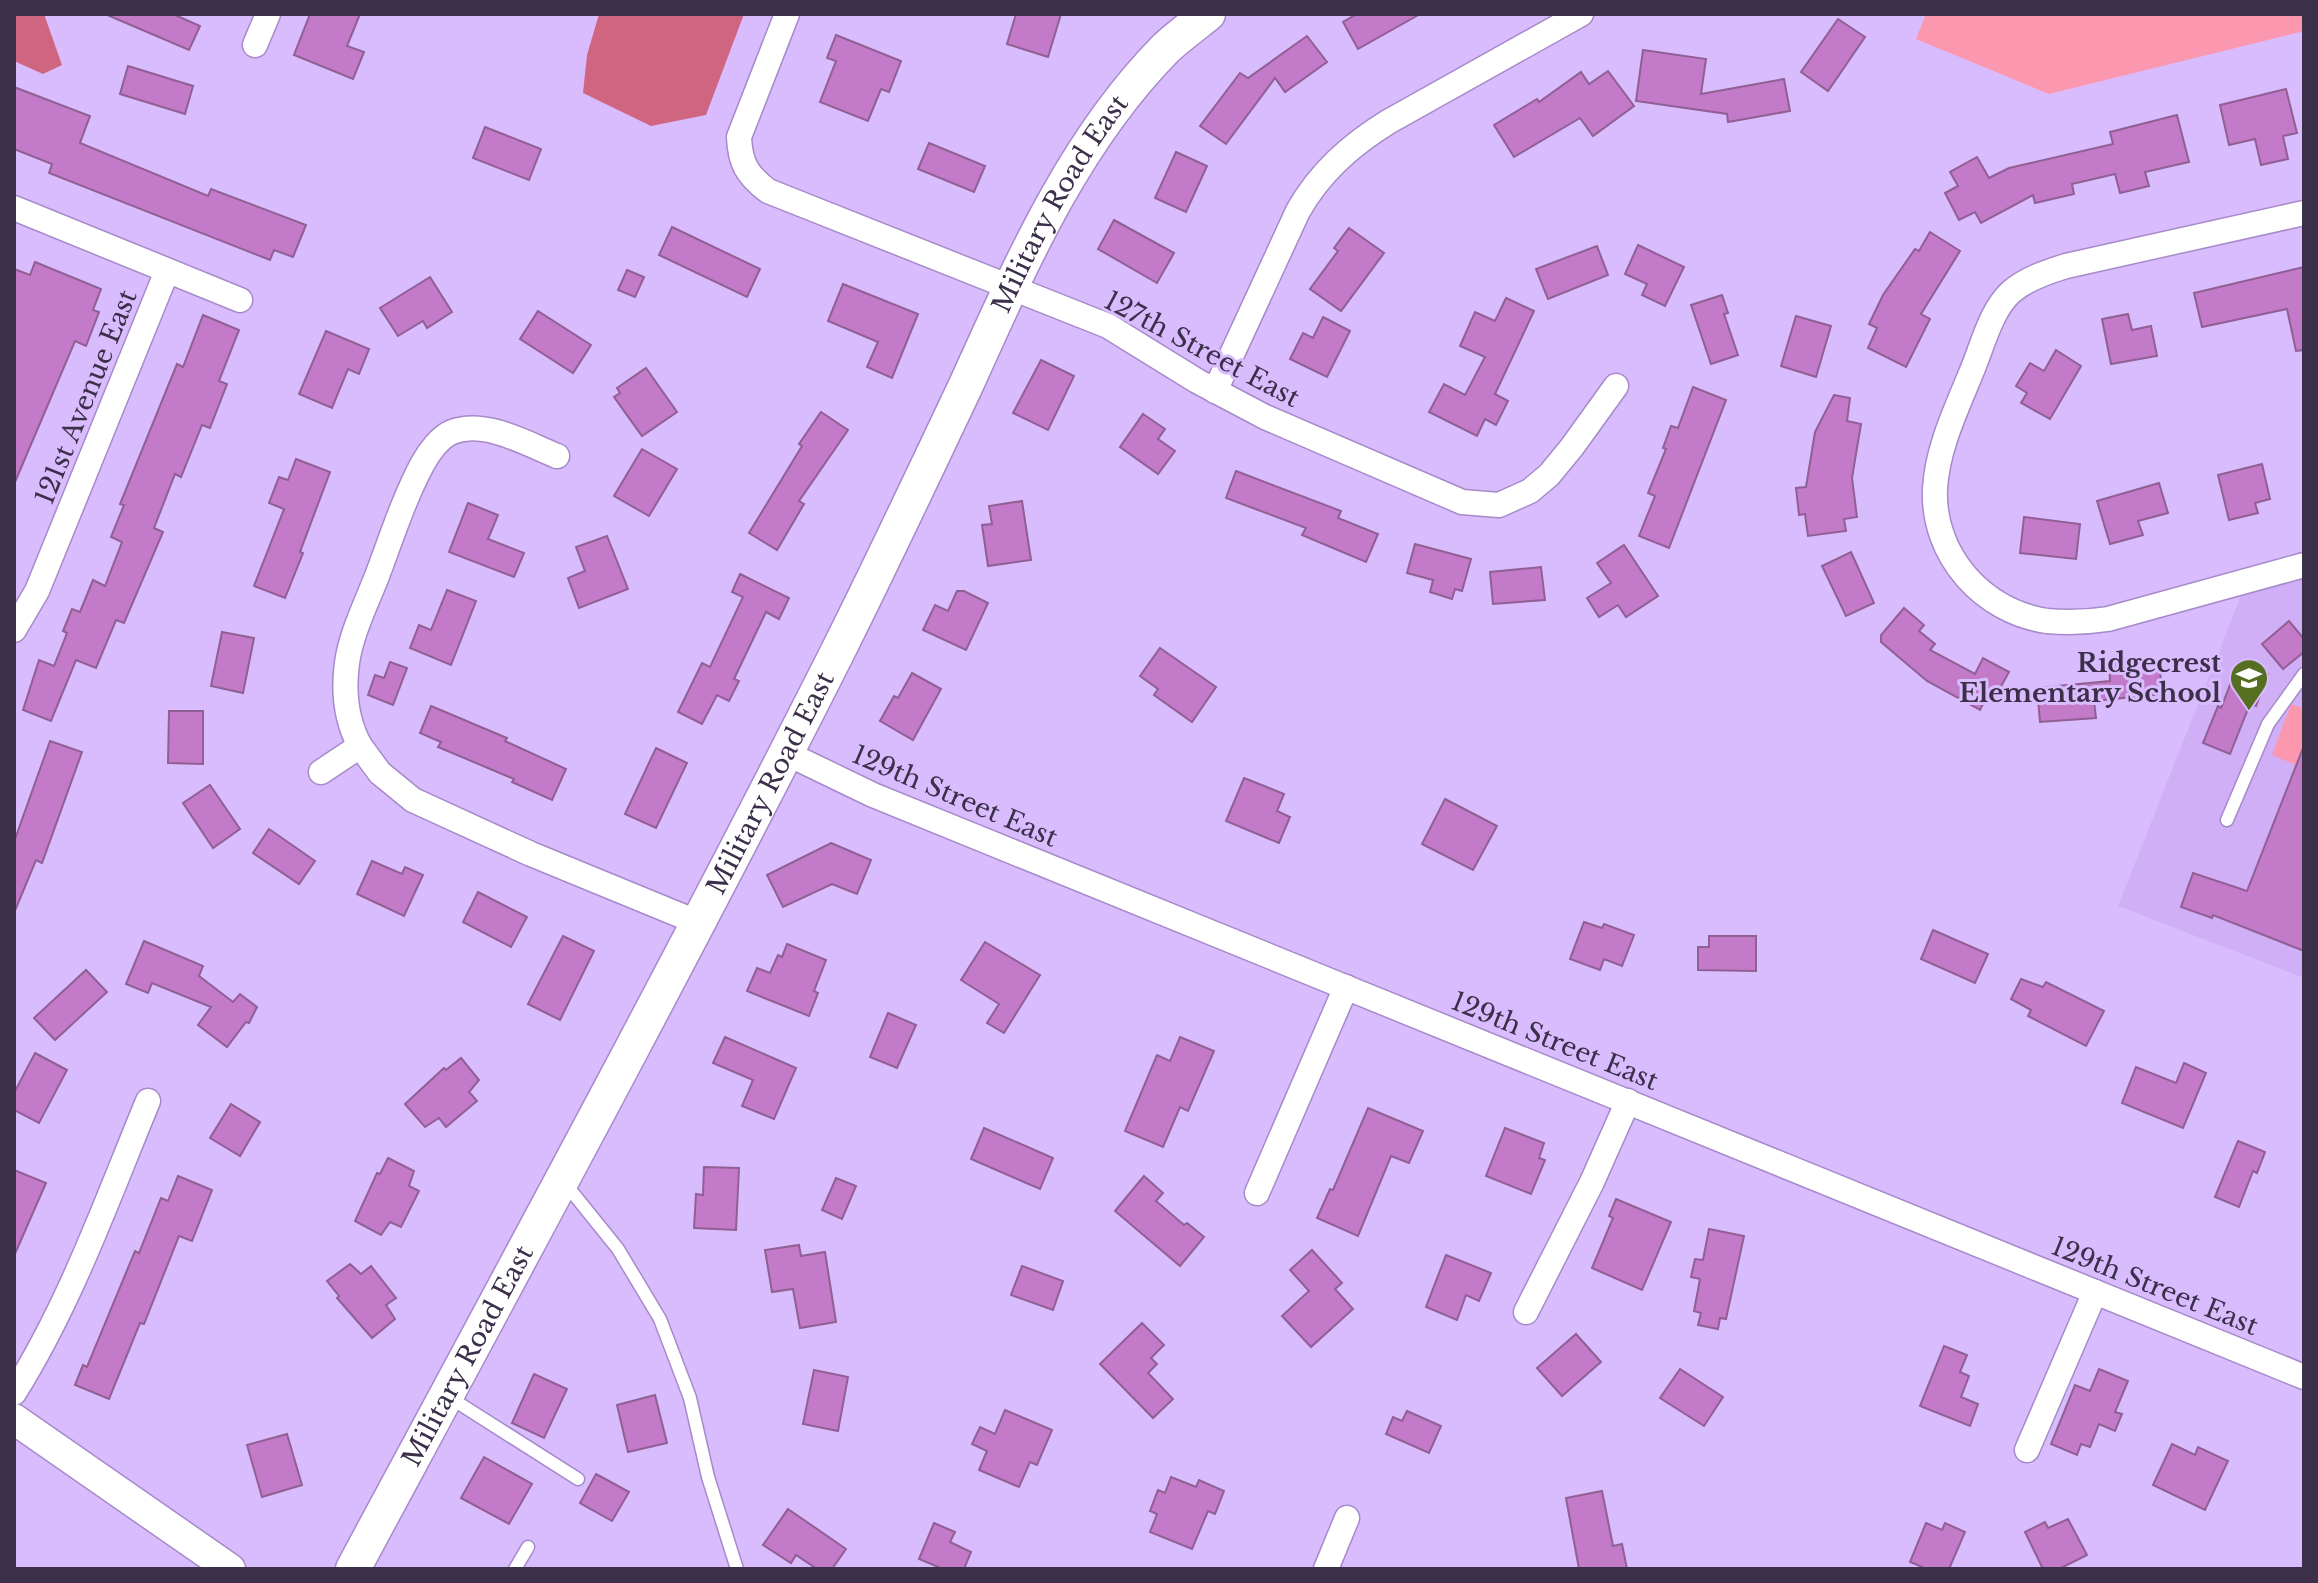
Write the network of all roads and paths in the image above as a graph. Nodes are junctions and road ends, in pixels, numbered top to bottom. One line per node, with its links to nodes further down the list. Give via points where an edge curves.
1 (268, 14): 5 (street)
2 (787, 14): 9 (street, 127th Street East, via 739,137 751,178 768,191)
3 (1208, 14): 9 (main road, Military Road East, via 1168,47 1098,130)
4 (1581, 14): 12 (street, via 1388,122 1326,171 1298,211)
5 (255, 45)
6 (14, 208): 8 (street)
7 (2304, 213): 14 (street, via 2055,270 2012,291 1995,315 1946,436 1935,503 1943,541 1968,578 1990,598 2033,618 2108,619)
8 (167, 271): 10 (street); 15 (street, 121st Avenue East, via 37,591)
9 (1011, 287): 12 (street, 127th Street East, via 1108,326); 18 (main road, Military Road East, via 893,541)
10 (240, 300)
11 (1616, 386): 12 (street, 127th Street East, via 1549,475 1499,505 1462,502)
12 (1215, 391)
13 (557, 456): 17 (street, via 503,434 471,428 450,433 423,463 347,659 346,707)
14 (2304, 565)
15 (18, 616)
16 (2304, 674): 20 (lane, via 2268,724)
17 (360, 746): 19 (street); 21 (street, via 380,773 413,800)
18 (786, 753): 21 (main road, Military Road East); 22 (street, 129th Street East, via 873,795)
19 (321, 772)
20 (2227, 820)
21 (699, 923): 25 (main road, Military Road East)
22 (1346, 987): 24 (street, 129th Street East); 26 (street)
23 (148, 1101): 30 (street, via 80,1268)
24 (1628, 1101): 27 (street, 129th Street East); 28 (street)
25 (561, 1180): 31 (main road, Military Road East); 40 (lane, via 618,1249 660,1319 690,1398)
26 (1257, 1193)
27 (2095, 1292): 29 (street, 129th Street East); 33 (street)
28 (1526, 1312)
29 (2304, 1377)
30 (14, 1393)
31 (446, 1395): 34 (lane); 38 (main road, Military Road East)
32 (14, 1419): 37 (street)
33 (2027, 1450)
34 (578, 1479)
35 (1347, 1518): 41 (street)
36 (528, 1547): 39 (lane)
37 (230, 1569)
38 (353, 1569)
39 (515, 1569)
40 (737, 1569)
41 (1326, 1569)

